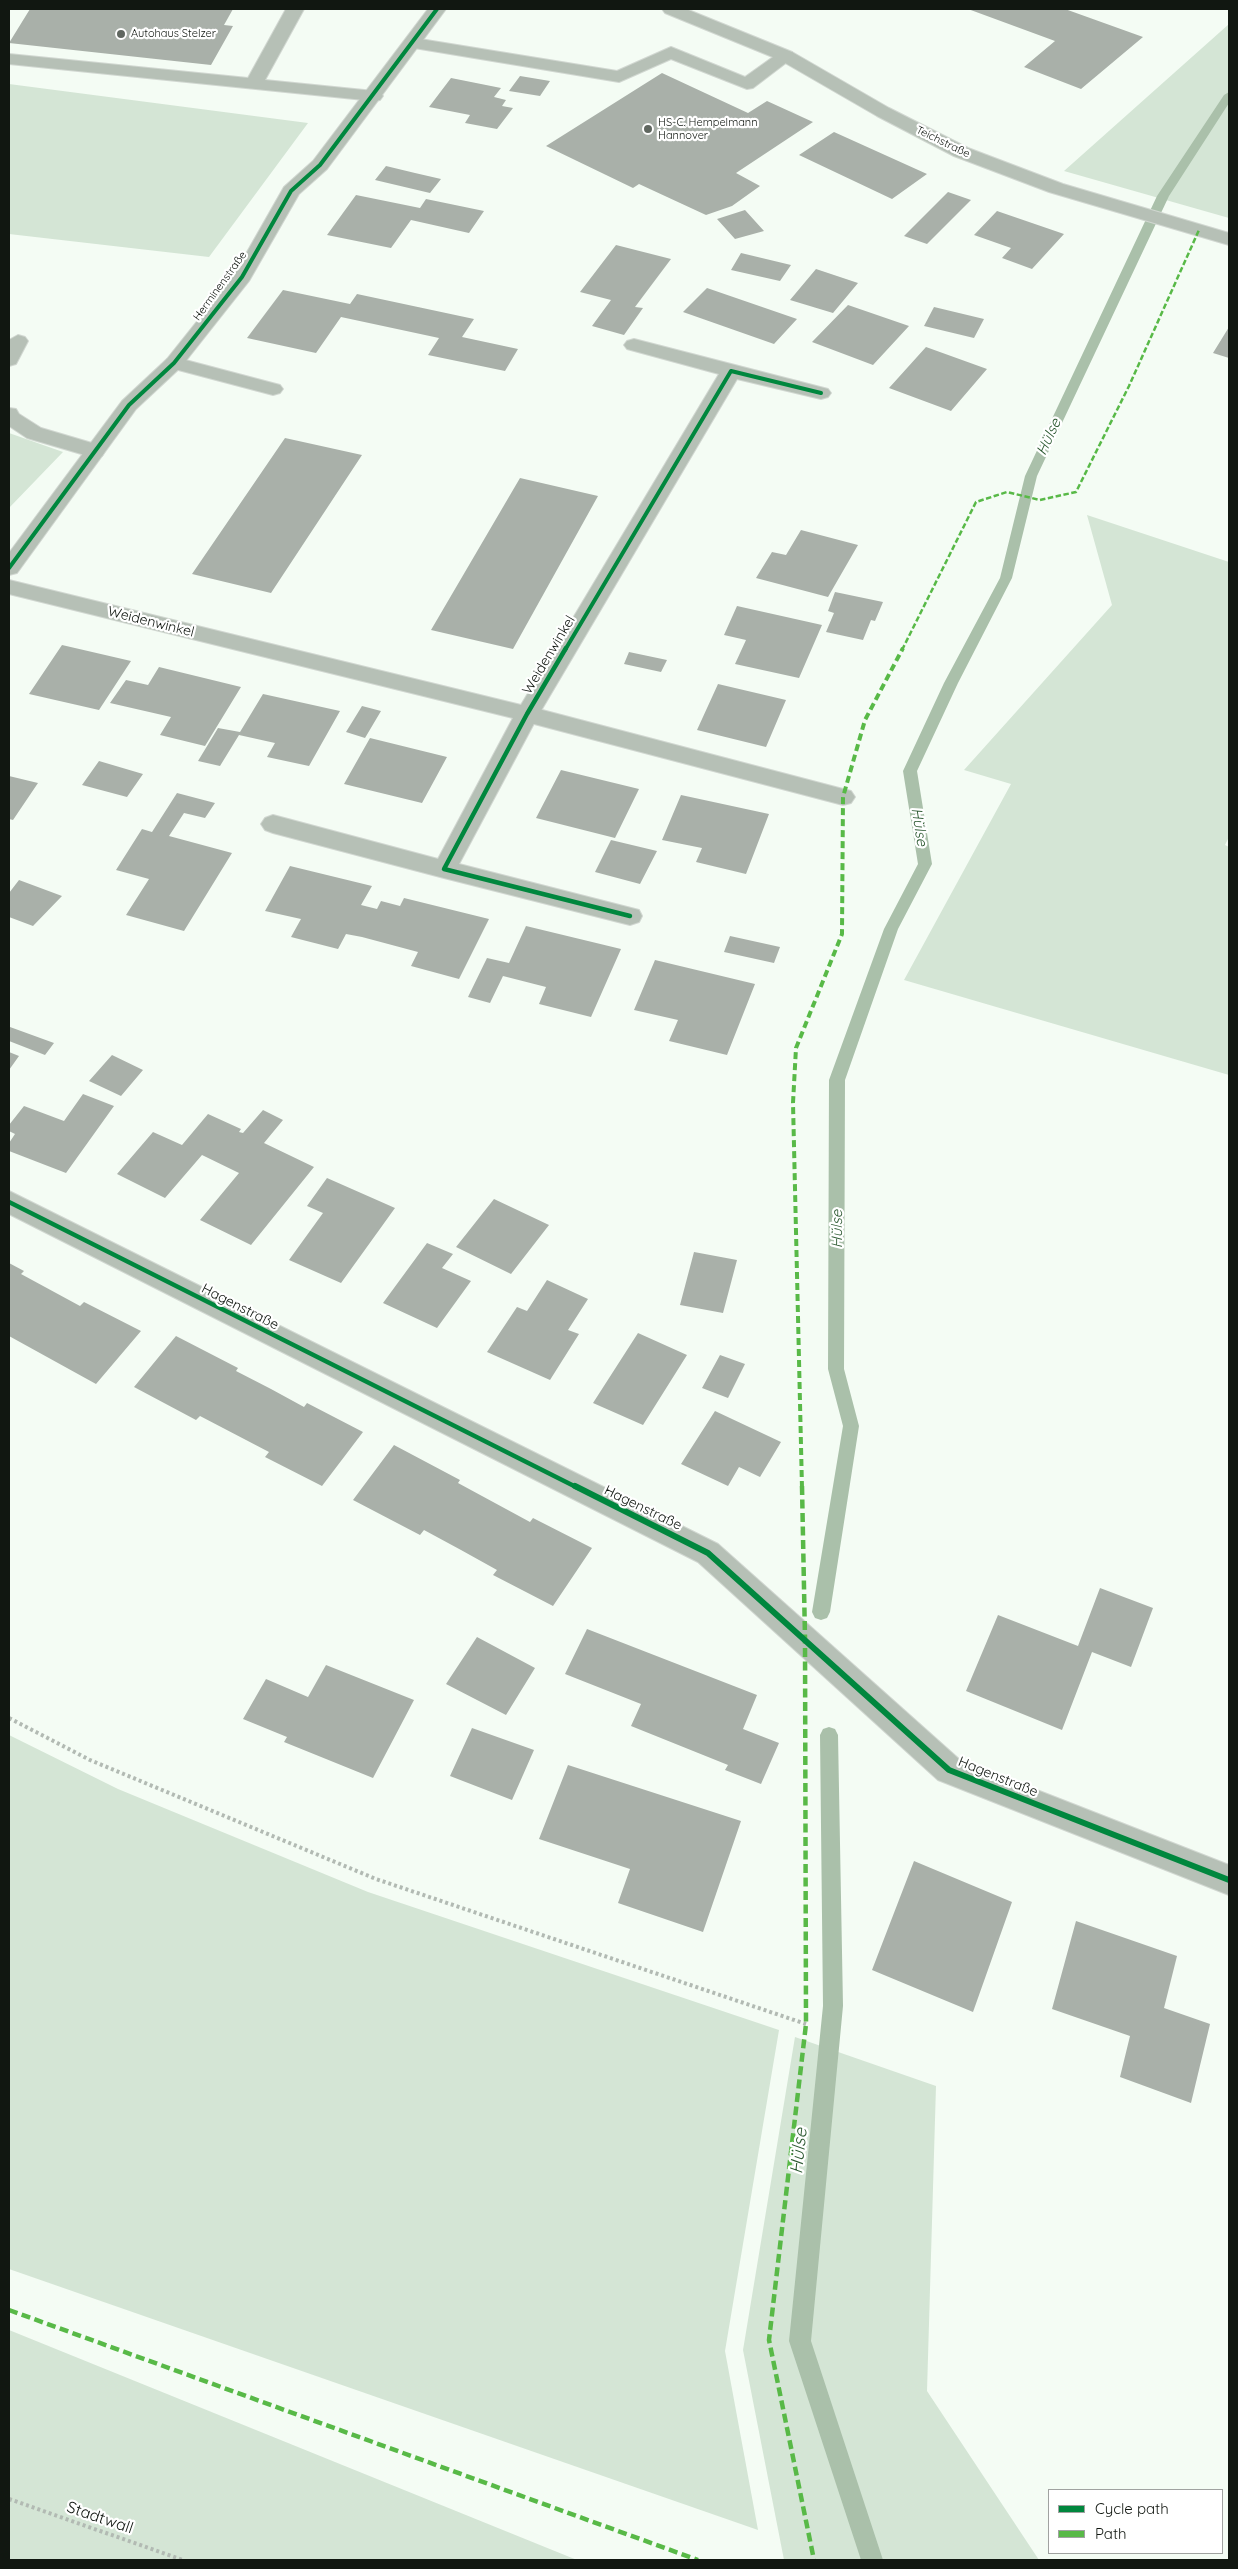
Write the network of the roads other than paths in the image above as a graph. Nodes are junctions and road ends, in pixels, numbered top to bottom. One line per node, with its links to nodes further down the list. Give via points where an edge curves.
1 (295, 9): 7 (street)
2 (437, 9): 4 (street, Herminenstraße)
3 (671, 9): 5 (street, Teichstraße)
4 (414, 43): 5 (street, via 620,78 670,52 747,84); 8 (street, Herminenstraße)
5 (786, 56): 9 (street, Teichstraße, via 961,152 1056,188)
6 (9, 59): 7 (street)
7 (255, 82): 8 (street)
8 (374, 96): 13 (street, Herminenstraße, via 320,165 291,191 278,219 242,277)
9 (1229, 239)
10 (18, 341): 12 (street)
11 (634, 345): 14 (street)
12 (9, 360)
13 (174, 362): 15 (street); 18 (street, Herminenstraße, via 130,405)
14 (730, 371): 16 (street); 21 (street, Weidenwinkel)
15 (273, 389)
16 (821, 393)
17 (9, 414): 18 (street, via 34,433)
18 (94, 451): 19 (street, Herminenstraße)
19 (9, 568)
20 (9, 587): 21 (street, Weidenwinkel)
21 (527, 714): 22 (street); 24 (street, Weidenwinkel)
22 (843, 797)
23 (273, 824): 24 (street)
24 (444, 868): 25 (street)
25 (630, 916)
26 (9, 1202): 27 (street, Hagenstraße, via 708,1553 949,1770)
27 (1229, 1880)

